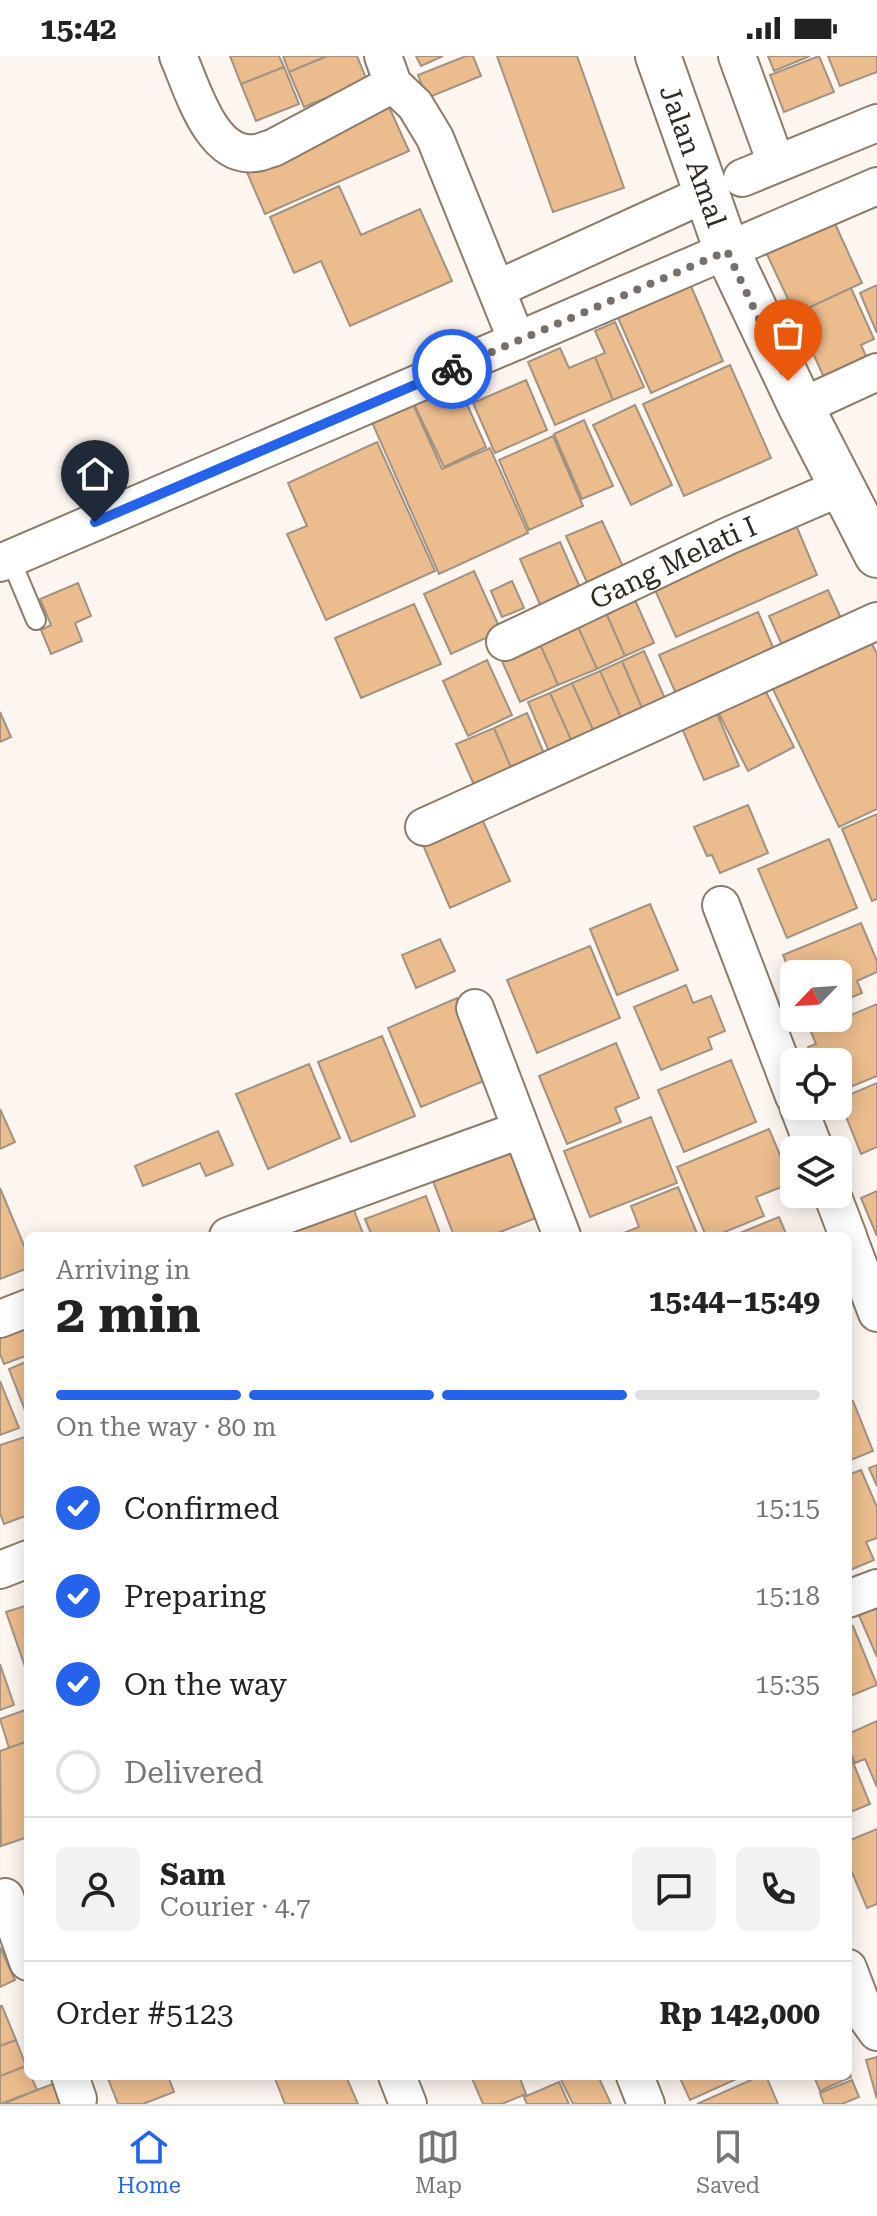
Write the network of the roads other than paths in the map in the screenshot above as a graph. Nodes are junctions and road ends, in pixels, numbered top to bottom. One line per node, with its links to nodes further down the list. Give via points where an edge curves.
1 (178, 56): 4 (street, via 209,126 232,150 253,154 273,148)
2 (658, 56): 7 (street, Jalan Amal)
3 (737, 56): 6 (street)
4 (388, 70): 10 (street, via 426,118)
5 (877, 123): 6 (street)
6 (776, 163): 7 (street)
7 (724, 186): 9 (street, Jalan Amal); 10 (street)
8 (877, 186): 9 (street)
9 (727, 251): 11 (street); 13 (street, Jalan Amal)
10 (497, 289): 11 (street)
11 (517, 341): 16 (street)
12 (877, 372): 13 (street)
13 (801, 407): 14 (street, Jalan Amal)
14 (844, 486): 15 (street, Jalan Amal); 19 (street, Gang Melati I)
15 (874, 544)
16 (5, 561): 17 (lane)
17 (36, 620)
18 (877, 621): 20 (street)
19 (505, 642)
20 (424, 827)
21 (721, 905): 23 (street)
22 (475, 1008): 24 (street)
23 (780, 1059)
24 (520, 1130): 26 (street); 27 (street)
25 (837, 1208): 28 (street)
26 (239, 1232)
27 (560, 1232)
28 (846, 1232)
29 (852, 1247): 31 (street)
30 (24, 1310): 32 (street)
31 (877, 1313)
32 (0, 1319)
33 (24, 1561): 34 (street)
34 (0, 1570)
35 (877, 1588): 36 (street)
36 (852, 1597)
37 (11, 1895): 38 (street)
38 (24, 1946)
39 (852, 1979): 40 (street)
40 (877, 2032)
41 (399, 2080): 43 (street)
42 (637, 2080): 44 (street)
43 (408, 2104)
44 (646, 2104)

